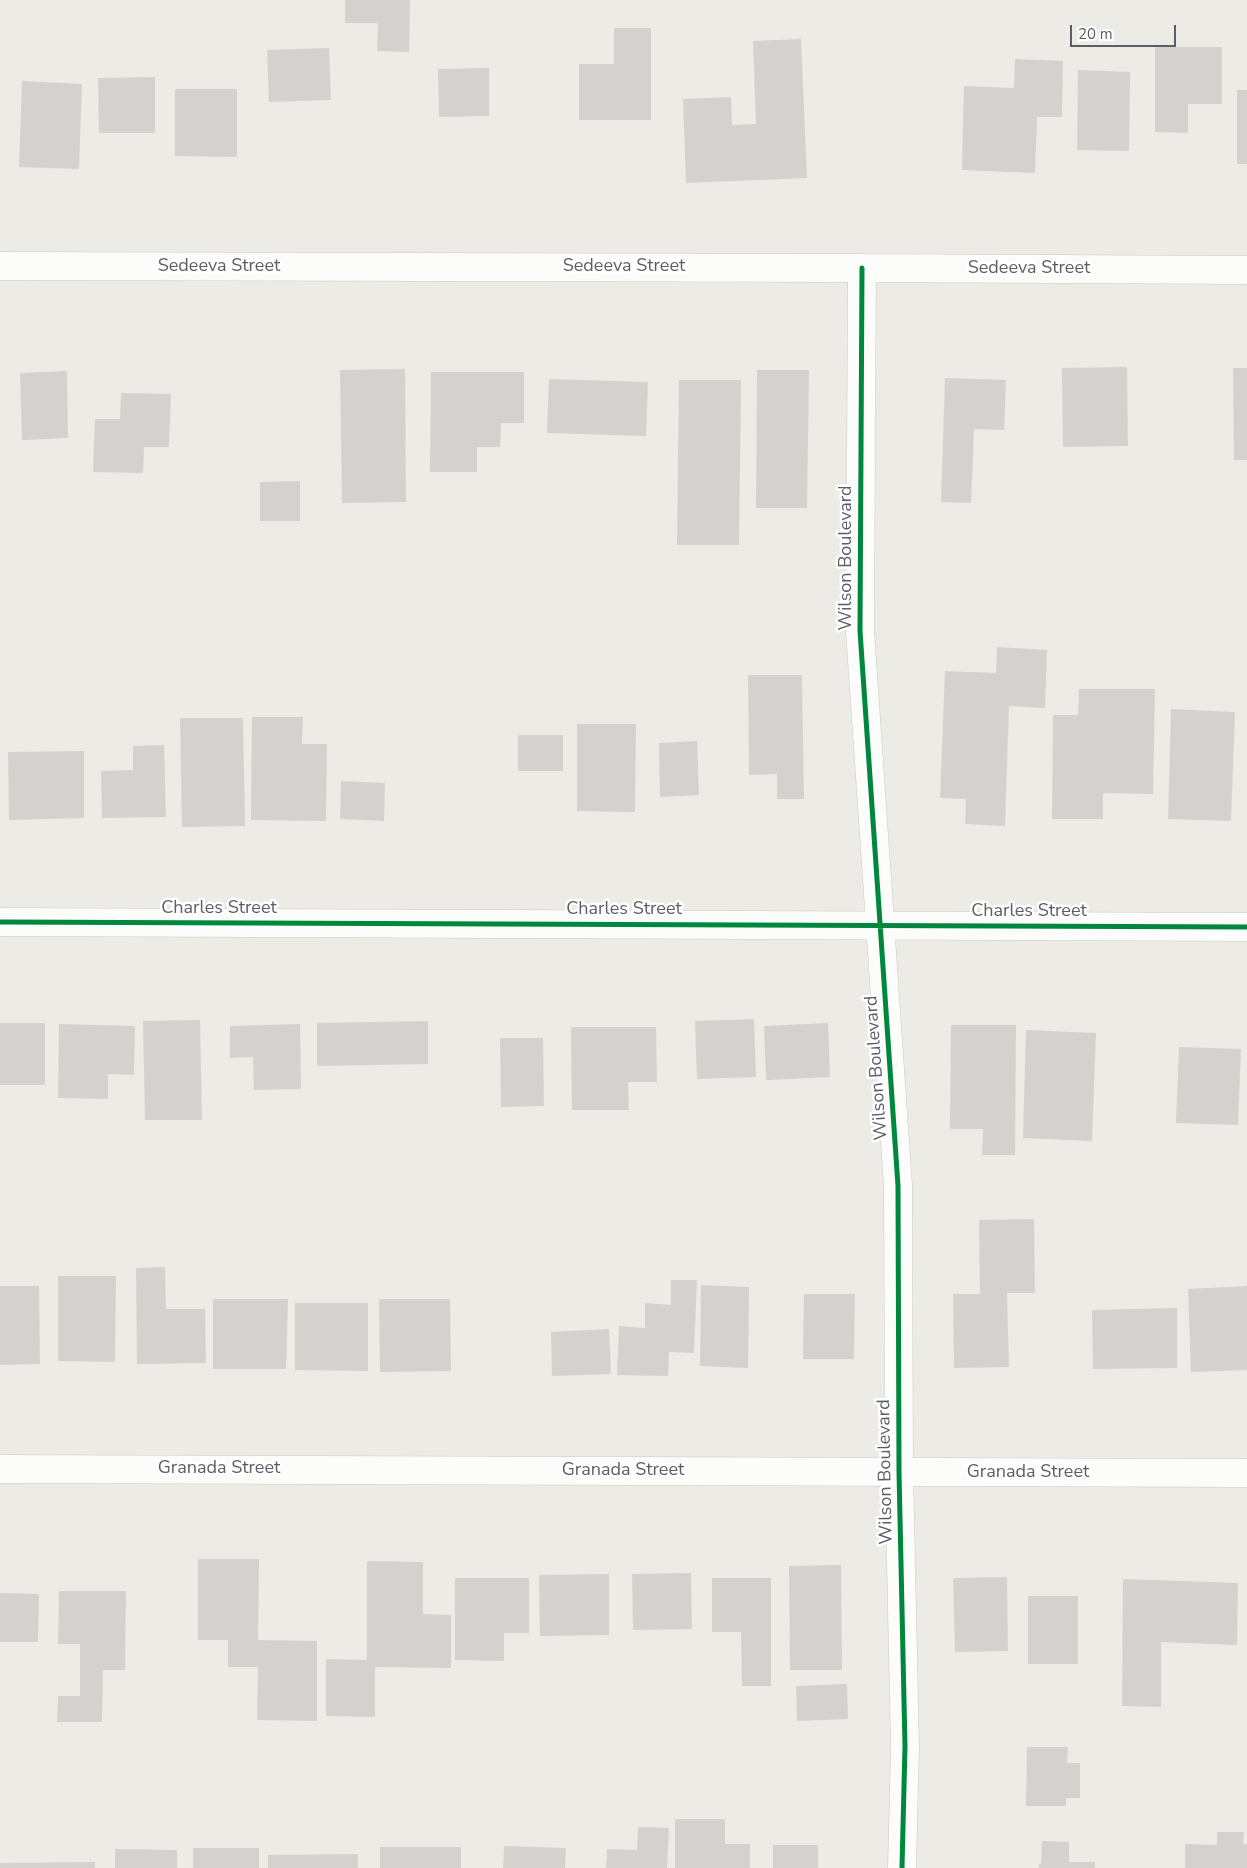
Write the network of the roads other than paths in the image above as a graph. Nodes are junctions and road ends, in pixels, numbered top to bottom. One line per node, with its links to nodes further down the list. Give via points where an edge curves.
1 (0, 266): 2 (street, Sedeeva Street)
2 (862, 268): 3 (street, Sedeeva Street); 5 (street, Wilson Boulevard, via 860,631)
3 (1247, 270)
4 (0, 922): 5 (street, Charles Street)
5 (881, 925): 6 (street, Charles Street); 8 (street, Wilson Boulevard, via 898,1186)
6 (1247, 926)
7 (0, 1468): 8 (street, Granada Street)
8 (899, 1472): 9 (street, Granada Street); 10 (street, Wilson Boulevard, via 905,1746)
9 (1247, 1473)
10 (902, 1868)

